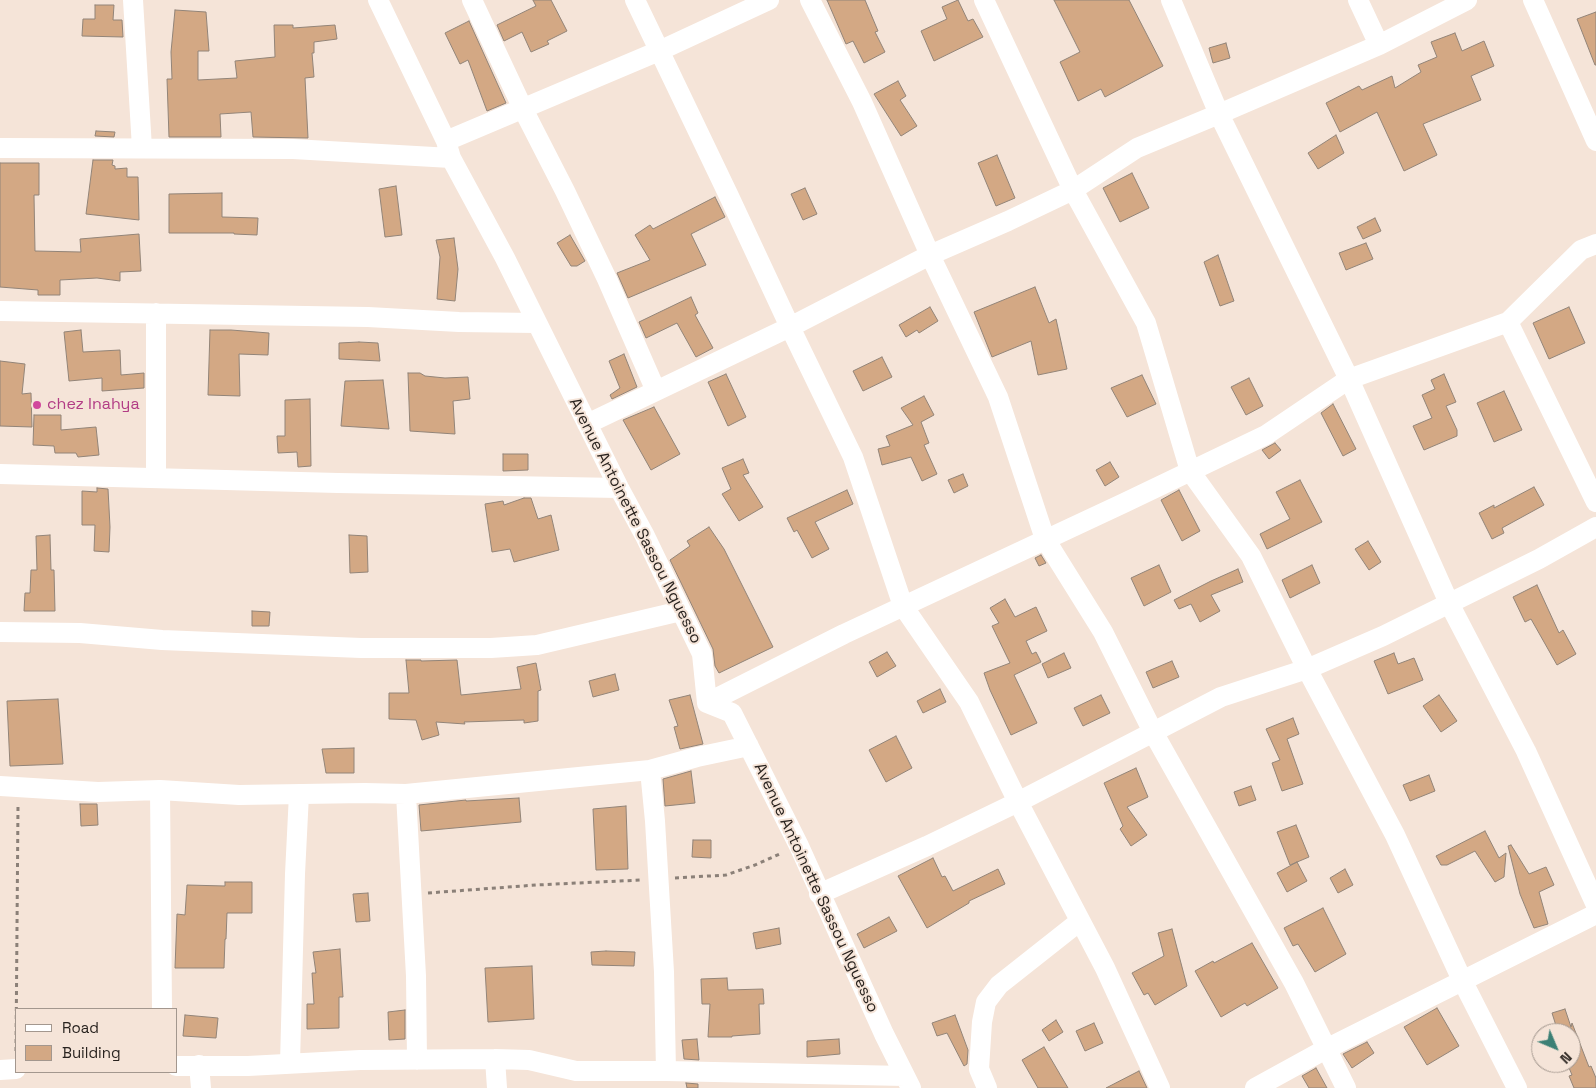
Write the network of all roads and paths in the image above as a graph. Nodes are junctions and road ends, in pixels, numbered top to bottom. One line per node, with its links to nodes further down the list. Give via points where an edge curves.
1 (133, 0): 18 (street)
2 (378, 0): 19 (street, Avenue Antoinette Sassou Nguesso)
3 (472, 0): 14 (street)
4 (635, 0): 13 (street)
5 (769, 0): 13 (street)
6 (810, 0): 22 (street, via 862,102)
7 (984, 0): 20 (street)
8 (1170, 0): 15 (street)
9 (1358, 0): 12 (street)
10 (1467, 0): 12 (street)
11 (1532, 0): 16 (street)
12 (1379, 45): 15 (street)
13 (659, 51): 14 (street); 27 (street)
14 (523, 109): 19 (street); 29 (street, via 607,279)
15 (1219, 114): 20 (street, via 1137,148); 28 (street)
16 (1596, 141)
17 (0, 148): 18 (street)
18 (142, 148): 19 (street)
19 (448, 150): 26 (street, Avenue Antoinette Sassou Nguesso)
20 (1073, 190): 22 (street); 31 (street, via 1146,323)
21 (1596, 244): 25 (street, via 1581,250)
22 (930, 255): 27 (street); 37 (street, via 998,397)
23 (0, 311): 24 (street)
24 (156, 313): 26 (street); 33 (street)
25 (1508, 322): 28 (street); 35 (street)
26 (536, 323): 30 (street, Avenue Antoinette Sassou Nguesso)
27 (790, 326): 29 (street); 39 (street, via 853,457)
28 (1349, 379): 31 (street, via 1266,435); 38 (street)
29 (656, 391): 30 (street)
30 (587, 424): 34 (street, Avenue Antoinette Sassou Nguesso)
31 (1190, 471): 37 (street); 42 (street, via 1251,556)
32 (0, 474): 33 (street)
33 (156, 478): 34 (street)
34 (619, 488): 40 (street, Avenue Antoinette Sassou Nguesso)
35 (1596, 502)
36 (1596, 527): 38 (street)
37 (1045, 539): 39 (street); 44 (street, via 1103,632)
38 (1449, 603): 42 (street); 56 (street, via 1526,752)
39 (903, 606): 43 (street); 51 (street, via 969,702)
40 (681, 611): 41 (street, via 536,645 491,648 361,648 162,640 80,633); 43 (street, Avenue Antoinette Sassou Nguesso, via 702,654)
41 (0, 632)
42 (1307, 669): 44 (street, via 1221,698); 59 (street, via 1395,835)
43 (707, 703): 45 (street, Avenue Antoinette Sassou Nguesso, via 732,712)
44 (1153, 732): 51 (street); 61 (street, via 1294,983)
45 (749, 746): 46 (street); 52 (street, Avenue Antoinette Sassou Nguesso)
46 (650, 770): 50 (street); 53 (street)
47 (9, 787): 48 (street, via 98,792); 67 (path)
48 (160, 790): 49 (street, via 239,795); 60 (street)
49 (299, 794): 50 (street); 64 (street)
50 (406, 794): 54 (street)
51 (1018, 802): 55 (street); 58 (street)
52 (799, 846): 53 (path, via 726,875); 55 (street, Avenue Antoinette Sassou Nguesso)
53 (659, 879): 54 (path); 68 (street)
54 (413, 894): 63 (street)
55 (820, 894): 69 (street, Avenue Antoinette Sassou Nguesso)
56 (1596, 905)
57 (1596, 914): 59 (street)
58 (1080, 921): 72 (street, via 999,985 986,1002 979,1070); 73 (street)
59 (1462, 980): 61 (street); 76 (street)
60 (162, 1008)
61 (1326, 1049): 74 (street); 75 (street)
62 (495, 1058): 63 (street); 68 (street, via 529,1060 576,1071); 71 (street)
63 (416, 1060): 64 (street)
64 (290, 1063): 65 (street)
65 (199, 1065): 66 (street); 70 (street)
66 (178, 1066)
67 (10, 1070)
68 (666, 1072): 69 (street)
69 (908, 1082)
70 (201, 1088)
71 (497, 1088)
72 (988, 1088)
73 (1160, 1088)
74 (1255, 1088)
75 (1346, 1088)
76 (1517, 1088)

